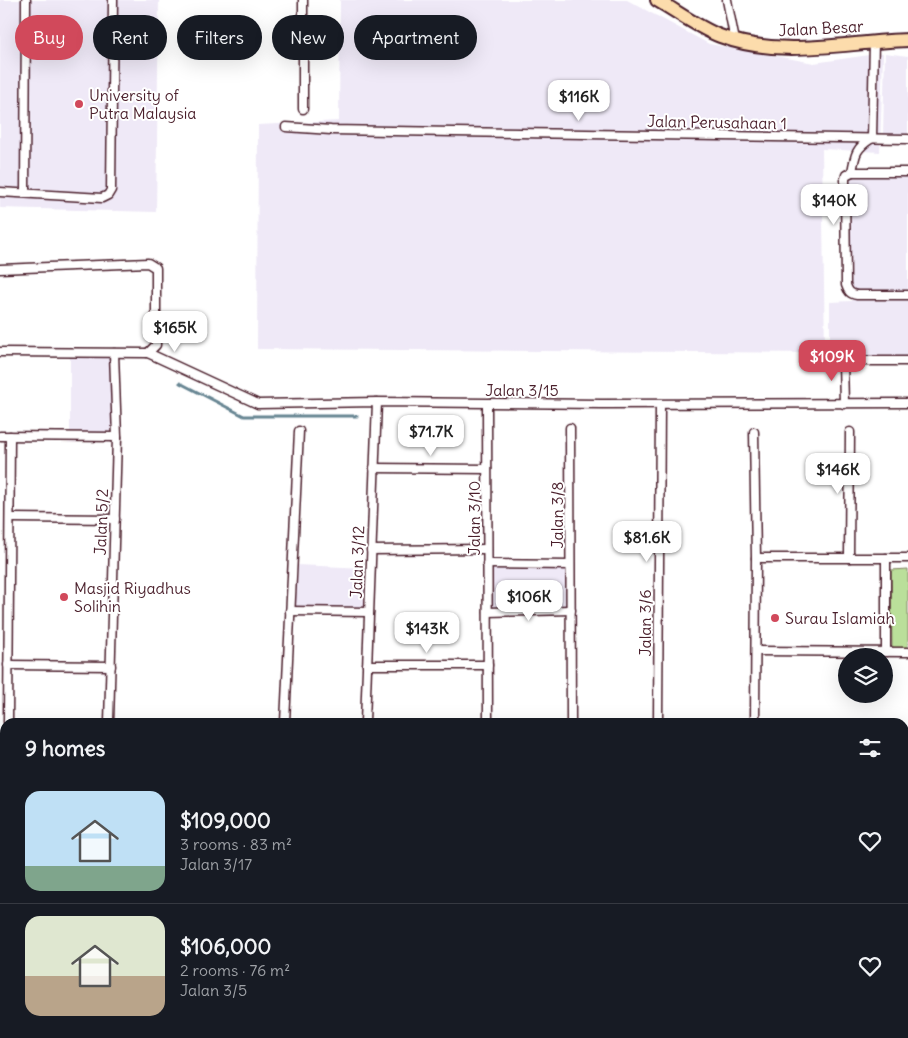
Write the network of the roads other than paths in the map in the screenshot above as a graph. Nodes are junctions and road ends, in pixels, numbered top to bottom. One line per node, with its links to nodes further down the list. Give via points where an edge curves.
1 (26, 0): 16 (street)
2 (113, 0): 16 (street, via 111,190 102,198)
3 (303, 0): 9 (street)
4 (657, 0): 7 (main road, Jalan Besar, via 718,35)
5 (727, 0): 7 (street)
6 (908, 40): 8 (main road, Jalan Besar)
7 (735, 41): 8 (main road, Jalan Besar, via 792,49)
8 (874, 42): 11 (street)
9 (303, 109)
10 (286, 127): 11 (street, Jalan Perusahaan 1)
11 (872, 138): 12 (street, Jalan Perusahaan 1); 13 (street, via 855,154)
12 (908, 139)
13 (852, 172): 14 (street); 18 (street, via 845,179 848,291 857,295)
14 (908, 172)
15 (0, 192): 16 (street)
16 (25, 193)
17 (0, 269): 21 (street, via 148,263 156,268 156,345)
18 (908, 295)
19 (0, 352): 20 (street)
20 (114, 353): 21 (street); 34 (street, Jalan 5/2)
21 (148, 353): 23 (street, Jalan 3/15, via 258,404)
22 (908, 361): 27 (street, via 844,361)
23 (377, 402): 25 (street, Jalan 3/15); 35 (street, Jalan 3/12)
24 (908, 403): 27 (street, Jalan 3/15)
25 (487, 404): 26 (street, Jalan 3/15); 36 (street, Jalan 3/10)
26 (660, 404): 27 (street, Jalan 3/15); 66 (street, Jalan 3/6)
27 (844, 404)
28 (570, 428): 46 (street, Jalan 3/8)
29 (299, 431): 48 (street)
30 (754, 432): 41 (street)
31 (850, 432): 42 (street)
32 (0, 436): 33 (street)
33 (10, 436): 34 (street); 37 (street)
34 (118, 437): 38 (street, Jalan 5/2)
35 (374, 468): 36 (street); 40 (street, Jalan 3/12)
36 (487, 469): 39 (street, Jalan 3/10)
37 (10, 518): 38 (street); 56 (street)
38 (115, 518): 59 (street, Jalan 5/2)
39 (487, 549): 40 (street); 45 (street, Jalan 3/10)
40 (371, 550): 49 (street, Jalan 3/12)
41 (756, 558): 42 (street); 52 (street)
42 (849, 558): 43 (street)
43 (886, 558): 44 (street); 51 (street)
44 (908, 558)
45 (487, 564): 46 (street); 50 (street, Jalan 3/10)
46 (570, 565): 47 (street, Jalan 3/8)
47 (571, 610): 50 (street); 65 (street, Jalan 3/8)
48 (290, 611): 49 (street); 62 (street)
49 (369, 612): 57 (street, Jalan 3/12)
50 (488, 612): 58 (street, Jalan 3/10)
51 (886, 648)
52 (756, 651): 53 (street); 67 (street)
53 (838, 652)
54 (893, 652): 55 (street)
55 (908, 652)
56 (8, 665): 59 (street); 60 (street)
57 (367, 665): 58 (street); 63 (street, Jalan 3/12)
58 (488, 665): 64 (street, Jalan 3/10)
59 (111, 666): 61 (street, Jalan 5/2)
60 (8, 718)
61 (109, 718)
62 (285, 718)
63 (365, 718)
64 (488, 718)
65 (571, 718)
66 (658, 718)
67 (755, 718)

